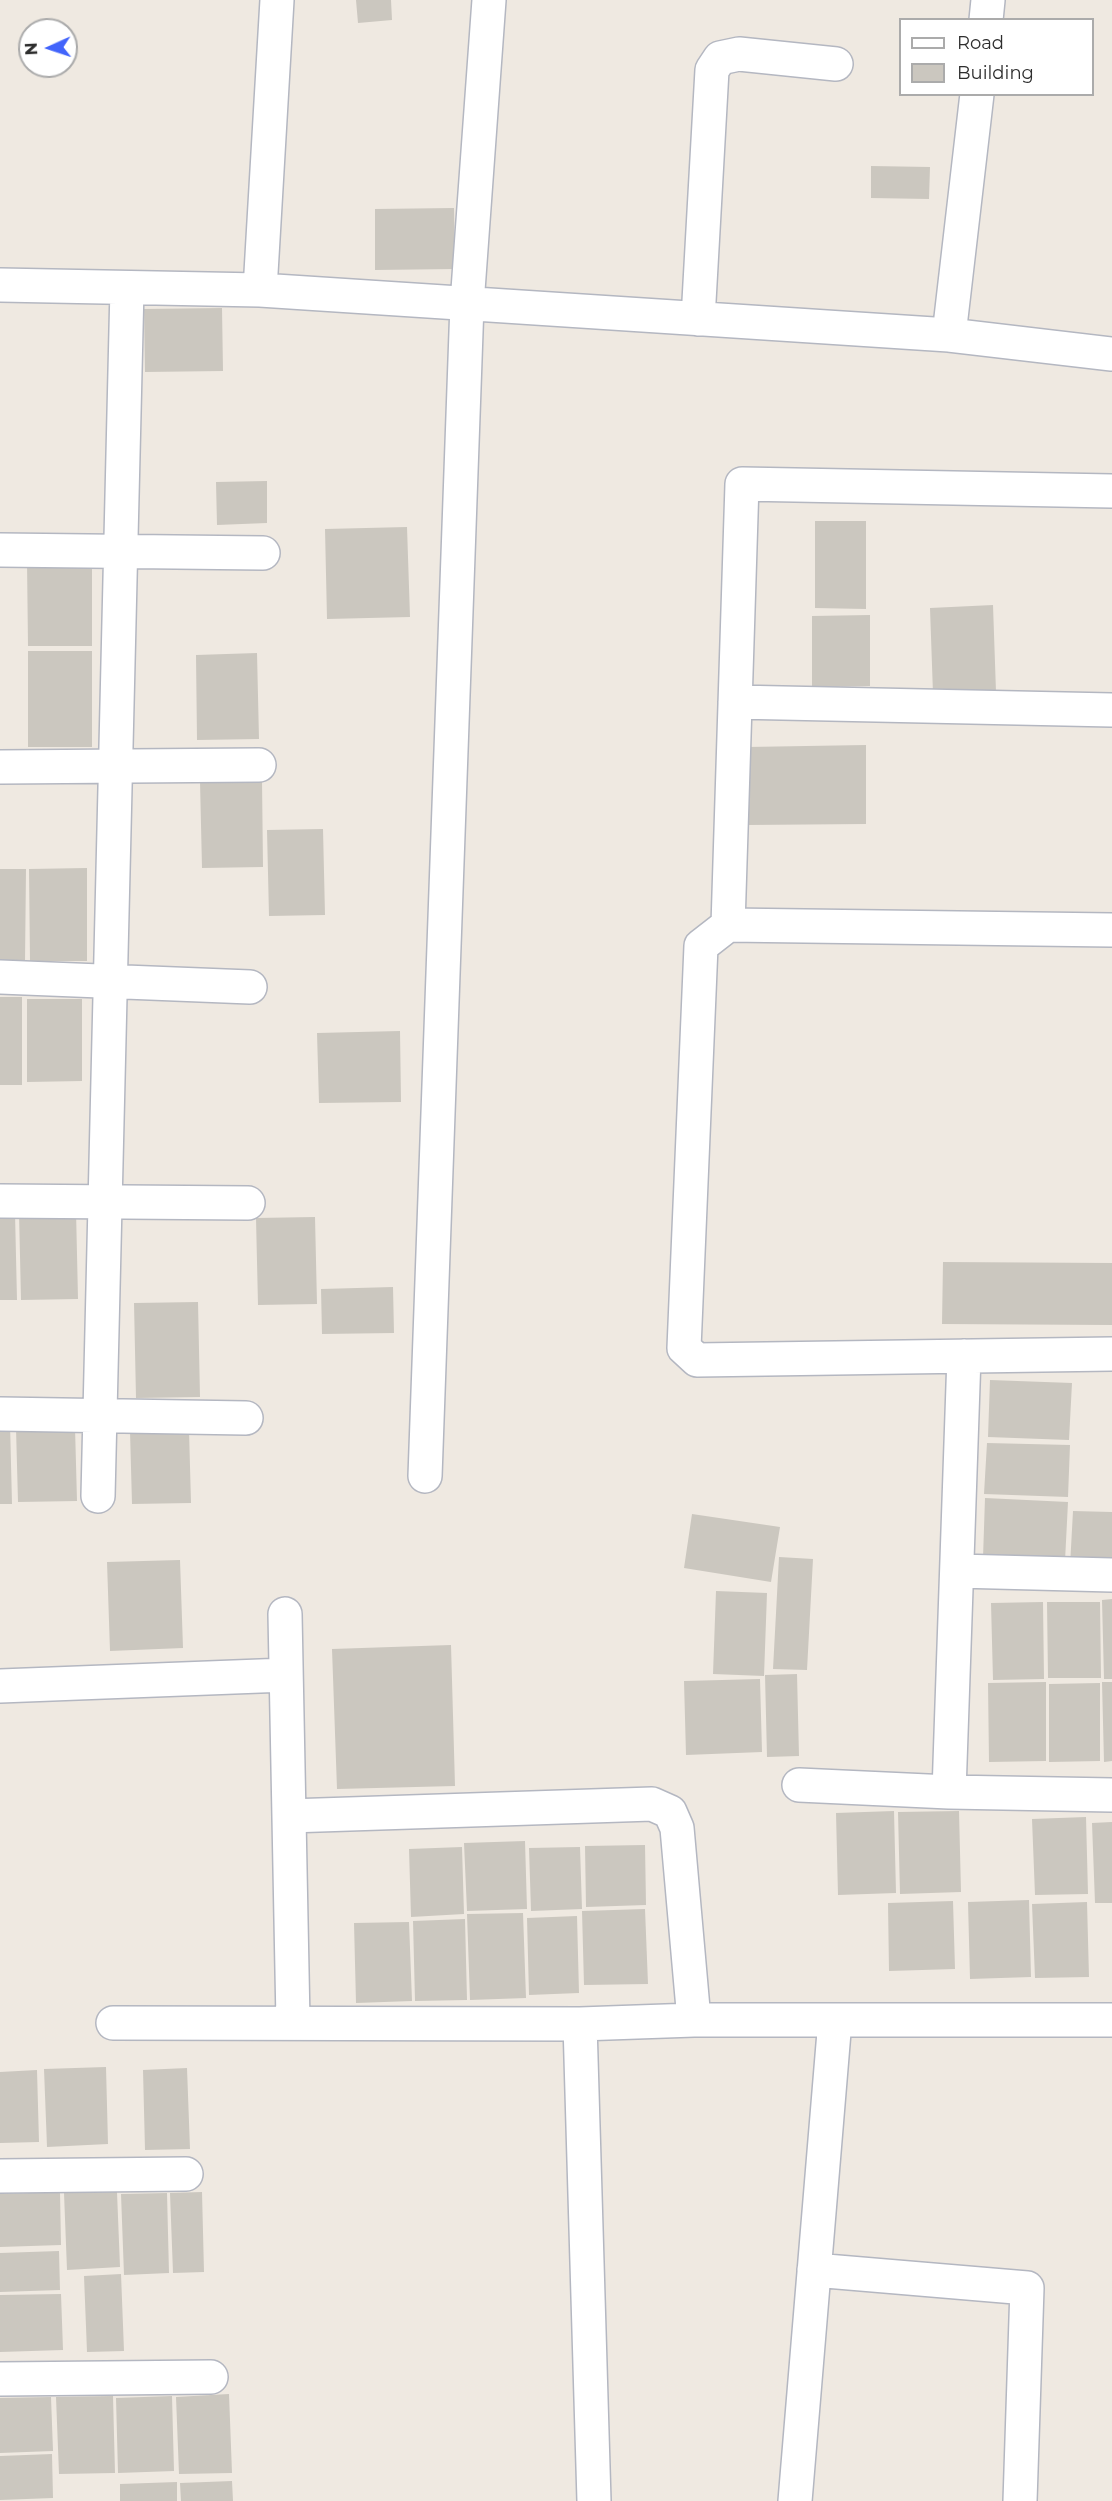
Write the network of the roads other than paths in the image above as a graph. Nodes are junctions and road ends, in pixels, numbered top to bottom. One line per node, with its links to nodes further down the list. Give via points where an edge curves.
1 (277, 0): 9 (street)
2 (489, 0): 10 (street)
3 (988, 0): 4 (street)
4 (986, 18)
5 (836, 64): 11 (street, via 739,54 720,58 712,70)
6 (977, 96): 12 (street)
7 (0, 285): 8 (street)
8 (127, 288): 9 (street); 16 (street)
9 (260, 290): 10 (street)
10 (467, 304): 11 (street); 36 (street)
11 (698, 319): 12 (street)
12 (949, 335): 13 (street)
13 (1112, 354)
14 (1112, 491): 18 (street, via 742,484)
15 (0, 550): 16 (street)
16 (121, 551): 17 (street); 22 (street)
17 (263, 553)
18 (735, 702): 19 (street); 23 (street)
19 (1112, 710)
20 (259, 765): 22 (street)
21 (0, 767): 22 (street)
22 (116, 767): 26 (street)
23 (728, 925): 24 (street); 32 (street, via 701,946 684,1348 697,1360)
24 (1112, 930)
25 (0, 977): 26 (street)
26 (110, 982): 27 (street); 29 (street)
27 (249, 987)
28 (0, 1201): 29 (street)
29 (105, 1203): 30 (street); 34 (street)
30 (248, 1203)
31 (1112, 1354): 32 (street)
32 (964, 1356): 38 (street)
33 (0, 1414): 34 (street)
34 (99, 1416): 35 (street); 37 (street)
35 (246, 1418)
36 (425, 1476)
37 (98, 1496)
38 (957, 1571): 39 (street); 44 (street)
39 (1112, 1575)
40 (285, 1614): 41 (street)
41 (286, 1675): 42 (street); 46 (street)
42 (0, 1686)
43 (799, 1785): 44 (street)
44 (949, 1792): 45 (street)
45 (1112, 1795)
46 (289, 1816): 47 (street, via 652,1804 670,1812 677,1828); 50 (street)
47 (694, 2020): 48 (street); 52 (street)
48 (835, 2020): 49 (street); 55 (street)
49 (1112, 2020)
50 (293, 2022): 51 (street); 52 (street)
51 (113, 2023)
52 (580, 2024): 58 (street)
53 (186, 2174): 54 (street)
54 (0, 2176)
55 (814, 2270): 59 (street); 60 (street, via 1027,2288)
56 (211, 2377): 57 (street)
57 (0, 2379)
58 (594, 2501)
59 (795, 2501)
60 (1020, 2501)

